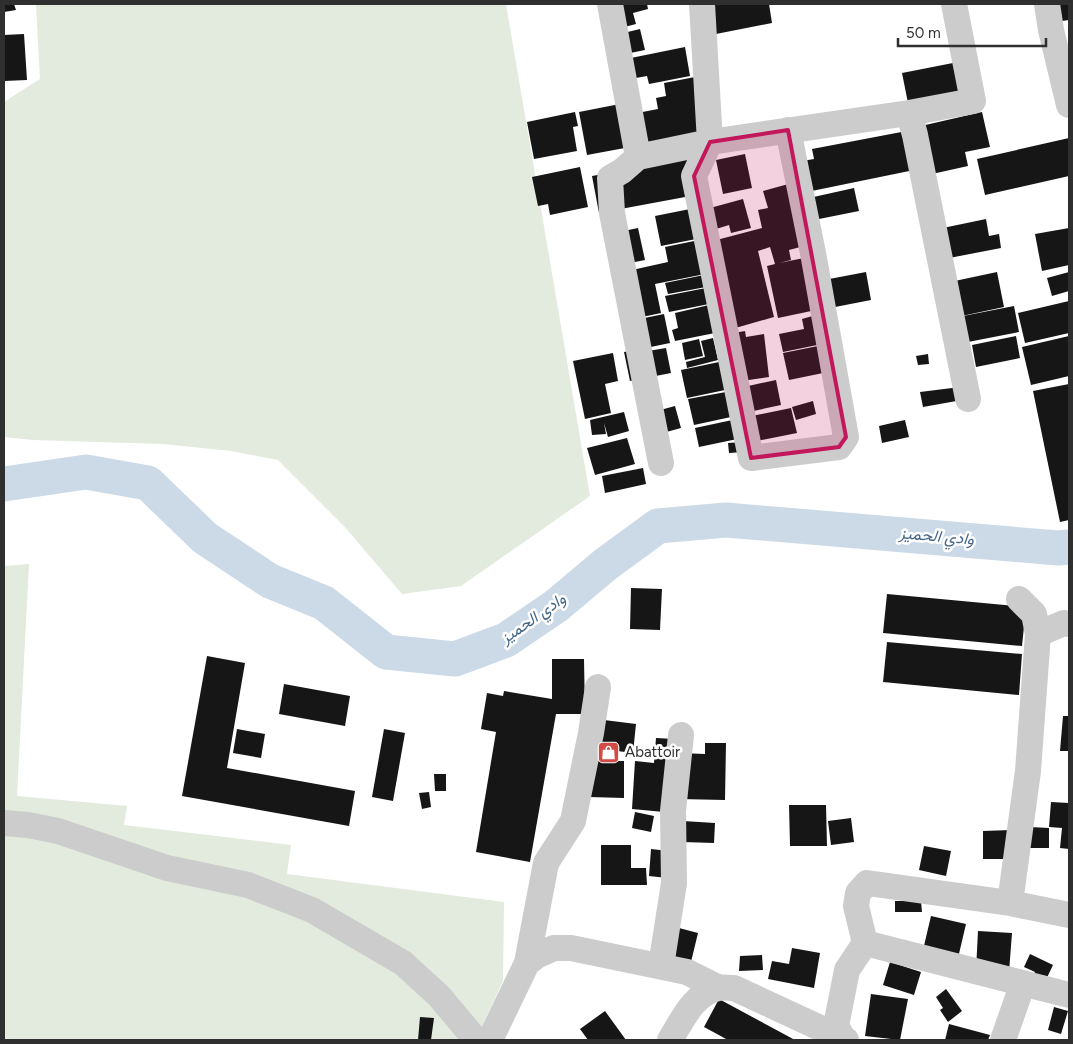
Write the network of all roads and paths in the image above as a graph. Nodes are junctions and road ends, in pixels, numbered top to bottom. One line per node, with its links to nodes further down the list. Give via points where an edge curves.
1 (610, 4): 10 (street)
2 (702, 4): 9 (street)
3 (954, 4): 7 (street, via 972,101)
4 (1047, 4): 5 (street)
5 (1060, 28): 6 (street)
6 (1069, 105)
7 (909, 113): 8 (street); 11 (street)
8 (788, 130): 9 (street); 9 (street, via 846,437 839,447 752,458 694,176)
9 (710, 142): 10 (street)
10 (638, 157): 12 (street, via 610,178 612,213)
11 (968, 399)
12 (661, 463)
13 (1019, 599): 15 (street, via 1034,614)
14 (1069, 624): 15 (street)
15 (1038, 634): 19 (street, via 1028,771)
16 (598, 686): 22 (street, via 573,821 546,863)
17 (681, 735): 23 (street, via 673,811 674,883)
18 (4, 823): 27 (street, via 28,824 58,831 167,868 248,885 312,910 403,963 439,996)
19 (1010, 903): 20 (street); 21 (street, via 867,883 858,892 856,906)
20 (1069, 916)
21 (865, 943): 24 (street); 30 (street, via 848,970 836,1026)
22 (527, 964): 23 (street, via 554,948 571,948); 28 (street)
23 (661, 966): 25 (street, via 687,972)
24 (1023, 983): 26 (street); 31 (street)
25 (719, 988): 29 (street, via 694,1003); 30 (street, via 734,988)
26 (1069, 995)
27 (476, 1040)
28 (490, 1040)
29 (670, 1040)
30 (845, 1040)
31 (1002, 1040)

